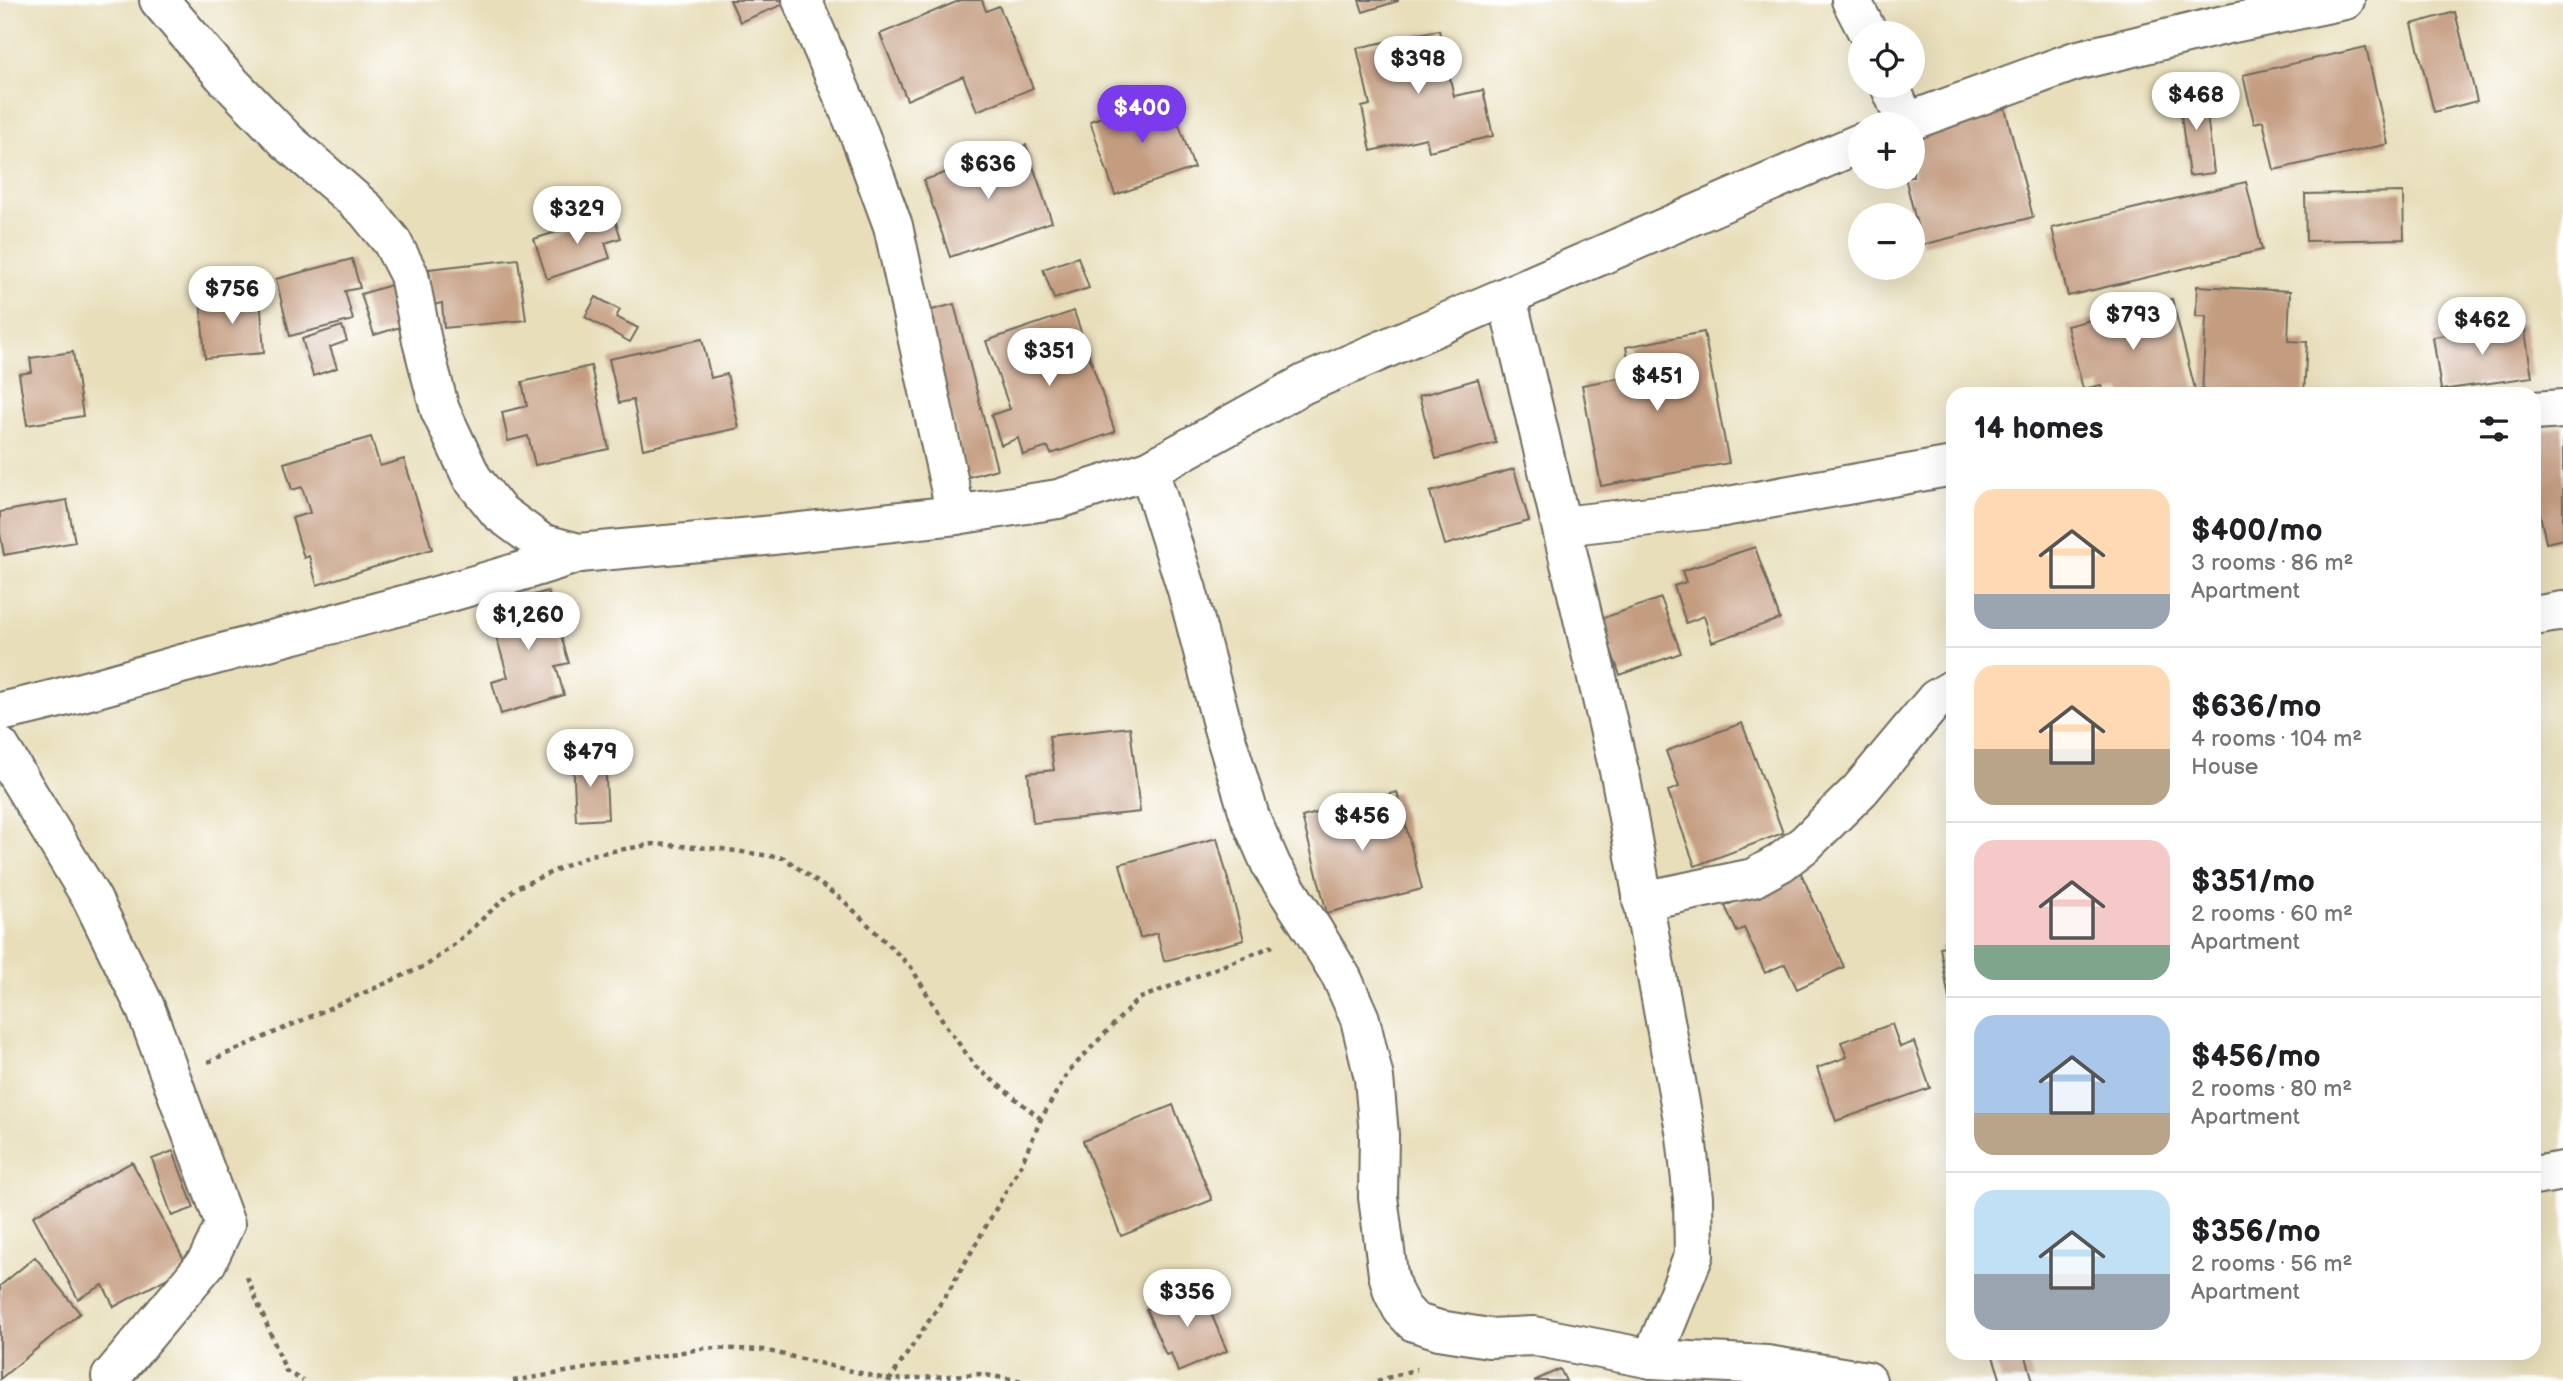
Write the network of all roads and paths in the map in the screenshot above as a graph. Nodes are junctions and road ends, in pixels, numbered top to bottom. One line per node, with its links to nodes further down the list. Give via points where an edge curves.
1 (159, 0): 15 (street, via 223,75 288,142 366,210 392,242 409,275 440,410 472,478 499,512 541,543)
2 (802, 0): 13 (street, via 893,226)
3 (1851, 0): 5 (street)
4 (2345, 0): 6 (street, via 2075,61)
5 (1862, 21)
6 (1925, 115)
7 (1848, 148): 8 (street)
8 (1507, 297): 12 (street, via 1304,384); 14 (street)
9 (2563, 409): 10 (street)
10 (2541, 411)
11 (1946, 467): 14 (street, via 1712,509)
12 (1149, 470): 13 (street, via 1058,499); 22 (street, via 1250,817 1272,867)
13 (956, 515): 15 (street)
14 (1562, 526): 21 (street, via 1621,779)
15 (579, 553): 19 (street, via 486,583)
16 (2563, 611): 17 (street)
17 (2541, 615)
18 (1946, 693): 21 (street, via 1936,699 1860,790 1780,863 1753,878)
19 (0, 712)
20 (0, 747): 23 (street, via 92,899 145,1007)
21 (1642, 901): 28 (street, via 1686,1136 1693,1198 1694,1255)
22 (1314, 930): 24 (path, via 1138,999 1068,1072); 28 (street, via 1360,1019 1374,1078 1378,1197 1388,1274 1402,1309 1414,1322 1439,1330 1489,1338 1534,1336)
23 (172, 1077): 24 (path, via 427,965 516,888 590,855 654,844 784,858 844,901 911,967 976,1067); 27 (street)
24 (1041, 1119): 32 (path, via 1021,1165 950,1289)
25 (2563, 1171): 26 (street)
26 (2541, 1175)
27 (225, 1224): 29 (street, via 206,1262); 30 (path, via 286,1371)
28 (1652, 1359): 34 (street, via 1767,1365)
29 (111, 1377)
30 (303, 1381)
31 (513, 1381): 32 (path, via 706,1348 764,1350)
32 (889, 1381): 33 (path, via 979,1374)
33 (1024, 1381)
34 (1867, 1381)

